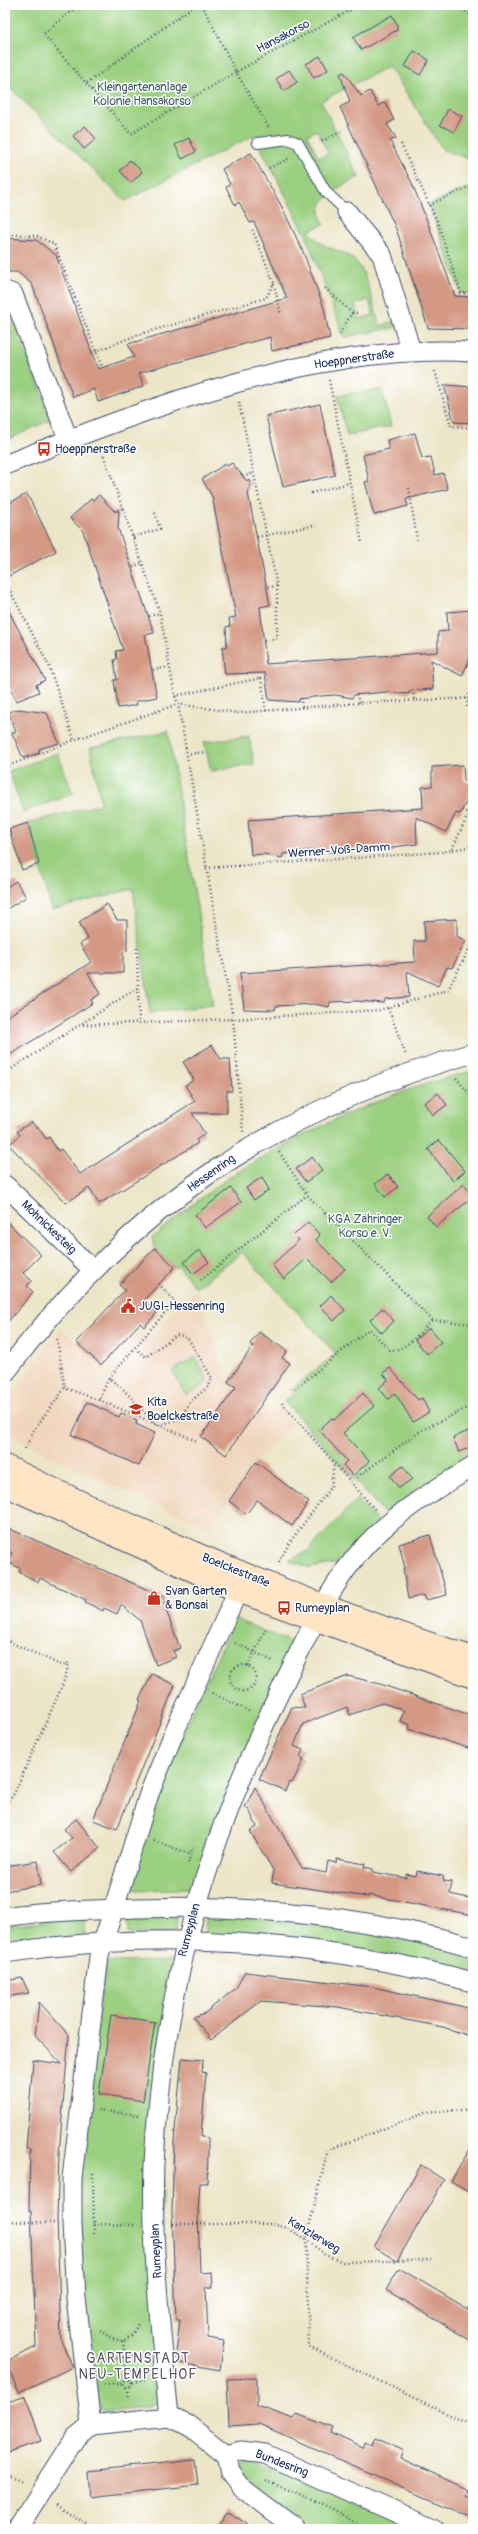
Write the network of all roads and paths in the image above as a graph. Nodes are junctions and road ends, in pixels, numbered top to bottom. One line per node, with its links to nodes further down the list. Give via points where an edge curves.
1 (79, 5): 8 (path, Hansakorso, via 44,34)
2 (195, 5): 8 (path)
3 (202, 5): 7 (path)
4 (360, 5): 7 (path, Hansakorso)
5 (455, 5): 6 (path)
6 (473, 16)
7 (236, 72): 8 (path, Hansakorso, via 131,134); 10 (path)
8 (87, 83)
9 (341, 132): 11 (path)
10 (275, 140): 12 (lane); 16 (lane, via 288,139 298,143 326,192)
11 (322, 141)
12 (258, 142)
13 (401, 144): 15 (path)
14 (473, 185): 15 (path)
15 (430, 205): 22 (path, via 461,293)
16 (347, 212): 28 (street, Hoeppnerstraße, via 382,255)
17 (252, 228): 19 (path)
18 (5, 234): 27 (path, via 37,236 54,244)
19 (274, 283): 25 (path); 27 (path, via 266,298 137,335)
20 (324, 288): 23 (path)
21 (5, 291): 36 (street, via 12,294)
22 (473, 294)
23 (352, 313): 24 (path); 26 (path)
24 (357, 313)
25 (281, 315)
26 (339, 335)
27 (96, 351): 30 (path); 31 (path)
28 (411, 351): 29 (street, Hoeppnerstraße); 36 (street, Hoeppnerstraße, via 338,360 288,370 150,409)
29 (473, 352)
30 (92, 353)
31 (102, 367)
32 (435, 370): 35 (path, via 451,426)
33 (329, 380): 41 (path)
34 (239, 402): 39 (path)
35 (473, 428)
36 (68, 440): 38 (street, Hoeppnerstraße)
37 (101, 447): 44 (path)
38 (5, 465)
39 (254, 473): 40 (path); 48 (path)
40 (243, 477)
41 (349, 483): 43 (path); 52 (path)
42 (409, 488): 51 (path)
43 (311, 493)
44 (123, 508): 46 (path); 50 (path)
45 (154, 510): 50 (path, via 160,529)
46 (114, 511)
47 (316, 525): 48 (path)
48 (266, 535): 49 (path); 56 (path)
49 (257, 537)
50 (133, 538): 53 (path)
51 (417, 540)
52 (362, 543)
53 (142, 563): 54 (path); 58 (path)
54 (132, 567)
55 (5, 581): 76 (path, via 49,666)
56 (277, 586): 57 (path); 60 (path, via 277,638)
57 (268, 587)
58 (160, 613): 59 (path); 61 (path)
59 (150, 616)
60 (263, 641)
61 (169, 667): 62 (path); 66 (path)
62 (153, 670)
63 (473, 688): 67 (path)
64 (413, 690): 70 (path)
65 (357, 694): 71 (path)
66 (175, 696): 72 (path); 75 (path, via 261,678)
67 (468, 697): 69 (path); 70 (path); 74 (path)
68 (301, 698): 73 (path)
69 (473, 698)
70 (414, 700): 71 (path)
71 (358, 703): 73 (path)
72 (178, 704): 75 (path, via 238,713); 76 (path); 78 (path)
73 (302, 707): 75 (path)
74 (466, 707)
75 (266, 710)
76 (74, 740): 79 (path)
77 (206, 752): 78 (path)
78 (186, 754): 86 (path)
79 (5, 767)
80 (473, 804): 82 (path)
81 (462, 810): 82 (path)
82 (468, 813): 83 (path); 85 (path)
83 (473, 816)
84 (473, 846): 85 (path, Werner-Voß-Damm)
85 (452, 849): 86 (path, Werner-Voß-Damm, via 442,852)
86 (206, 868): 91 (path)
87 (473, 936): 90 (path, via 448,990)
88 (137, 948): 89 (path)
89 (137, 988): 92 (path); 93 (path)
90 (388, 1008): 91 (path); 95 (path)
91 (233, 1019): 92 (path); 99 (path)
92 (139, 1022): 93 (path)
93 (79, 1025): 96 (path)
94 (473, 1053): 103 (street, Hessenring, via 412,1071 280,1129 228,1160 160,1208)
95 (408, 1060)
96 (5, 1073)
97 (452, 1074): 98 (path)
98 (473, 1098)
99 (243, 1138)
100 (277, 1148): 102 (path)
101 (5, 1185): 103 (street, Mohnickesteig)
102 (307, 1195): 104 (path); 106 (path)
103 (93, 1270): 110 (street, Hessenring, via 49,1318)
104 (201, 1280)
105 (159, 1284): 109 (path, via 175,1301)
106 (432, 1320): 107 (path); 113 (path, via 403,1347 396,1350 390,1350 369,1330)
107 (473, 1324)
108 (52, 1334): 112 (path, via 57,1338)
109 (136, 1349): 111 (path); 117 (path, via 146,1357 176,1335 183,1336 189,1340 212,1378 210,1386 190,1402 180,1419)
110 (5, 1373)
111 (109, 1378): 114 (path); 117 (path, via 123,1389)
112 (65, 1388): 114 (path); 119 (path, via 33,1431)
113 (295, 1389)
114 (99, 1400): 117 (path)
115 (282, 1403): 120 (path)
116 (473, 1405): 122 (path, via 422,1430)
117 (157, 1426): 118 (path)
118 (197, 1441)
119 (25, 1449)
120 (334, 1464): 124 (path); 125 (path, via 331,1487 290,1542)
121 (473, 1467): 127 (street, Rumeyplan, via 424,1495 367,1544 336,1584)
122 (357, 1477)
123 (5, 1481): 126 (main road, Boelckestraße)
124 (378, 1513)
125 (279, 1562)
126 (242, 1583): 127 (main road, Boelckestraße); 142 (street, via 152,1786)
127 (320, 1612): 132 (main road, Boelckestraße); 135 (main road, Boelckestraße); 141 (street, Rumeyplan, via 250,1754 212,1852)
128 (266, 1628): 131 (path)
129 (5, 1640): 138 (path, via 61,1666 69,1663 63,1684 13,1796)
130 (232, 1641): 131 (path)
131 (255, 1652): 133 (path); 134 (path)
132 (473, 1658)
133 (276, 1662)
134 (248, 1666): 134 (path, via 237,1667 231,1676 231,1682 239,1690 250,1689 256,1680 256,1674)
135 (473, 1677)
136 (208, 1691): 137 (path)
137 (256, 1714)
138 (5, 1804)
139 (152, 1840): 140 (path)
140 (198, 1856)
141 (195, 1907): 142 (street); 144 (street, Rumeyplan); 146 (street, via 292,1913 342,1920 394,1928)
142 (113, 1909): 143 (street); 145 (street)
143 (5, 1917)
144 (186, 1942): 145 (street); 148 (street, via 337,1953); 175 (street, Rumeyplan, via 165,2059 154,2164 156,2260)
145 (103, 1943): 147 (street); 176 (street, via 99,1956 73,2169 72,2224 76,2298)
146 (473, 1947)
147 (5, 1953)
148 (473, 1982)
149 (473, 2109): 158 (path, via 425,2113 328,2150)
150 (94, 2110): 151 (path)
151 (144, 2115)
152 (94, 2165): 155 (path)
153 (5, 2221): 154 (path)
154 (56, 2223)
155 (93, 2224): 157 (path); 159 (path)
156 (171, 2224): 158 (path, Kanzlerweg, via 272,2224 287,2228)
157 (137, 2225)
158 (306, 2239): 160 (path, Kanzlerweg, via 325,2255 343,2262); 177 (path, via 309,2347)
159 (94, 2240)
160 (431, 2260)
161 (97, 2324): 163 (path, via 106,2336 123,2341)
162 (148, 2355): 163 (path)
163 (124, 2358): 164 (path, via 101,2360); 166 (path)
164 (102, 2366)
165 (150, 2373): 171 (path)
166 (126, 2377): 168 (path); 172 (path, via 132,2382)
167 (103, 2378): 169 (path)
168 (122, 2383): 169 (path); 172 (path)
169 (104, 2384): 170 (path); 173 (path)
170 (99, 2385)
171 (151, 2386)
172 (128, 2387): 174 (path)
173 (104, 2391)
174 (130, 2408)
175 (169, 2417): 176 (street); 178 (street, via 188,2426)
176 (91, 2425): 183 (street, via 76,2437)
177 (473, 2426)
178 (226, 2455): 185 (street, via 230,2472 242,2488); 187 (street, Bundesring, via 241,2451 265,2454)
179 (5, 2471): 181 (path)
180 (262, 2479): 186 (path, via 312,2500)
181 (32, 2488)
182 (54, 2503): 184 (path)
183 (17, 2529)
184 (94, 2529)
185 (296, 2529)
186 (362, 2529)
187 (433, 2529)

